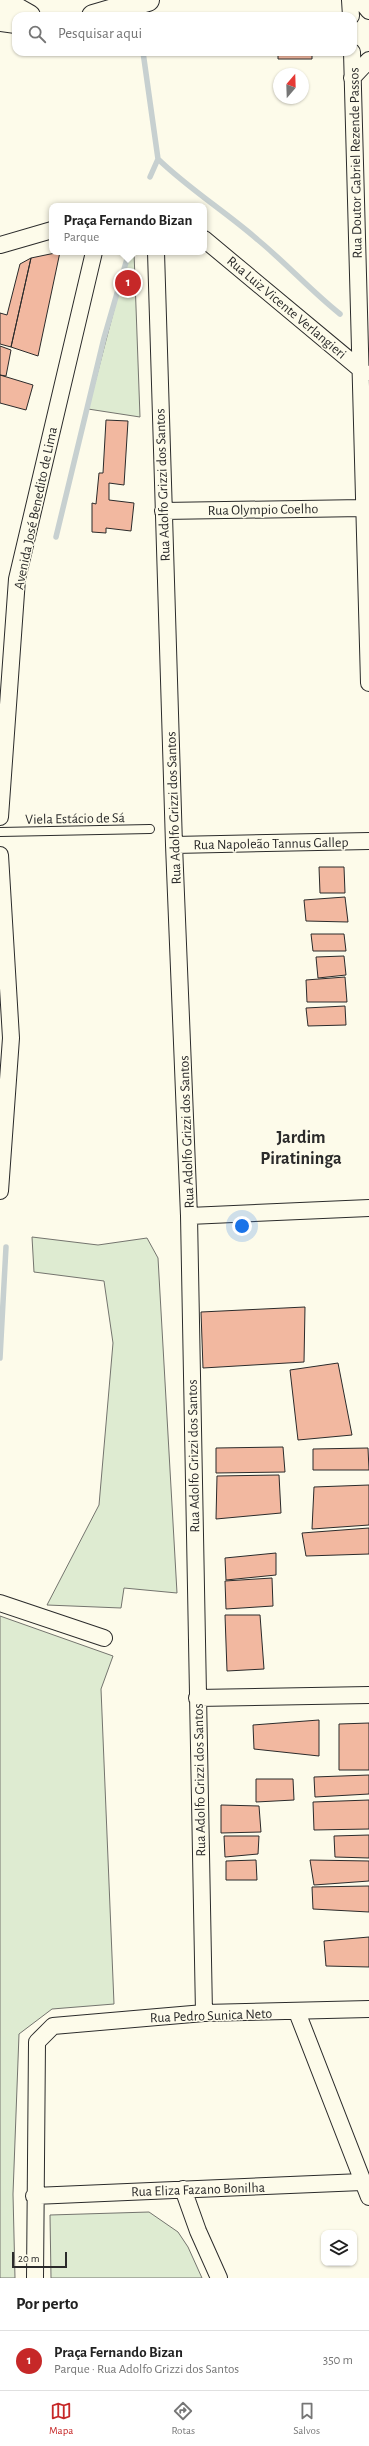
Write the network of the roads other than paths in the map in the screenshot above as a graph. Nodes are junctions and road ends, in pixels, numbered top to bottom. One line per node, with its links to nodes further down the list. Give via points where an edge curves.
1 (1, 0): 6 (main road)
2 (350, 0): 8 (street)
3 (360, 0): 5 (street)
4 (146, 1): 7 (main road)
5 (369, 11)
6 (22, 12)
7 (109, 12)
8 (351, 12)
9 (0, 20): 10 (main road)
10 (12, 22)
11 (352, 56): 13 (street, Rua Doutor Gabriel Rezende Passos)
12 (369, 60): 13 (street)
13 (352, 78): 19 (street, Rua Doutor Gabriel Rezende Passos)
14 (49, 231): 16 (street)
15 (207, 241): 19 (street, Rua Luiz Vicente Verlangieri)
16 (0, 245)
17 (93, 255): 23 (street, Avenida José Benedito de Lima, via 17,579)
18 (156, 255): 21 (street, Rua Adolfo Grizzi dos Santos)
19 (364, 372): 20 (street, Rua Doutor Gabriel Rezende Passos)
20 (363, 508): 21 (street, Rua Olympio Coelho); 22 (street, Rua Doutor Gabriel Rezende Passos)
21 (163, 511): 28 (street, Rua Adolfo Grizzi dos Santos)
22 (369, 682)
23 (1, 786): 24 (street, Avenida José Benedito de Lima)
24 (0, 817)
25 (150, 829): 26 (lane, Viela Estácio de Sá)
26 (0, 832)
27 (369, 841): 28 (street, Rua Napoleão Tannus Gallep)
28 (174, 845): 32 (street, Rua Adolfo Grizzi dos Santos)
29 (0, 855): 30 (street, via 11,1038)
30 (0, 1191)
31 (369, 1208): 32 (street)
32 (190, 1216): 36 (street, Rua Adolfo Grizzi dos Santos)
33 (0, 1603): 34 (street)
34 (104, 1638)
35 (369, 1695): 36 (street)
36 (197, 1698): 39 (street, Rua Adolfo Grizzi dos Santos)
37 (369, 2009): 38 (street, Rua Pedro Sunica Neto)
38 (297, 2012): 39 (street, Rua Pedro Sunica Neto); 40 (street)
39 (204, 2013): 42 (street, Rua Pedro Sunica Neto, via 53,2026 37,2042)
40 (362, 2182): 41 (street, Rua Eliza Fazano Bonilha); 43 (street)
41 (183, 2189): 42 (street, Rua Eliza Fazano Bonilha); 45 (street)
42 (34, 2196): 44 (street)
43 (369, 2197)
44 (35, 2278)
45 (219, 2278)

